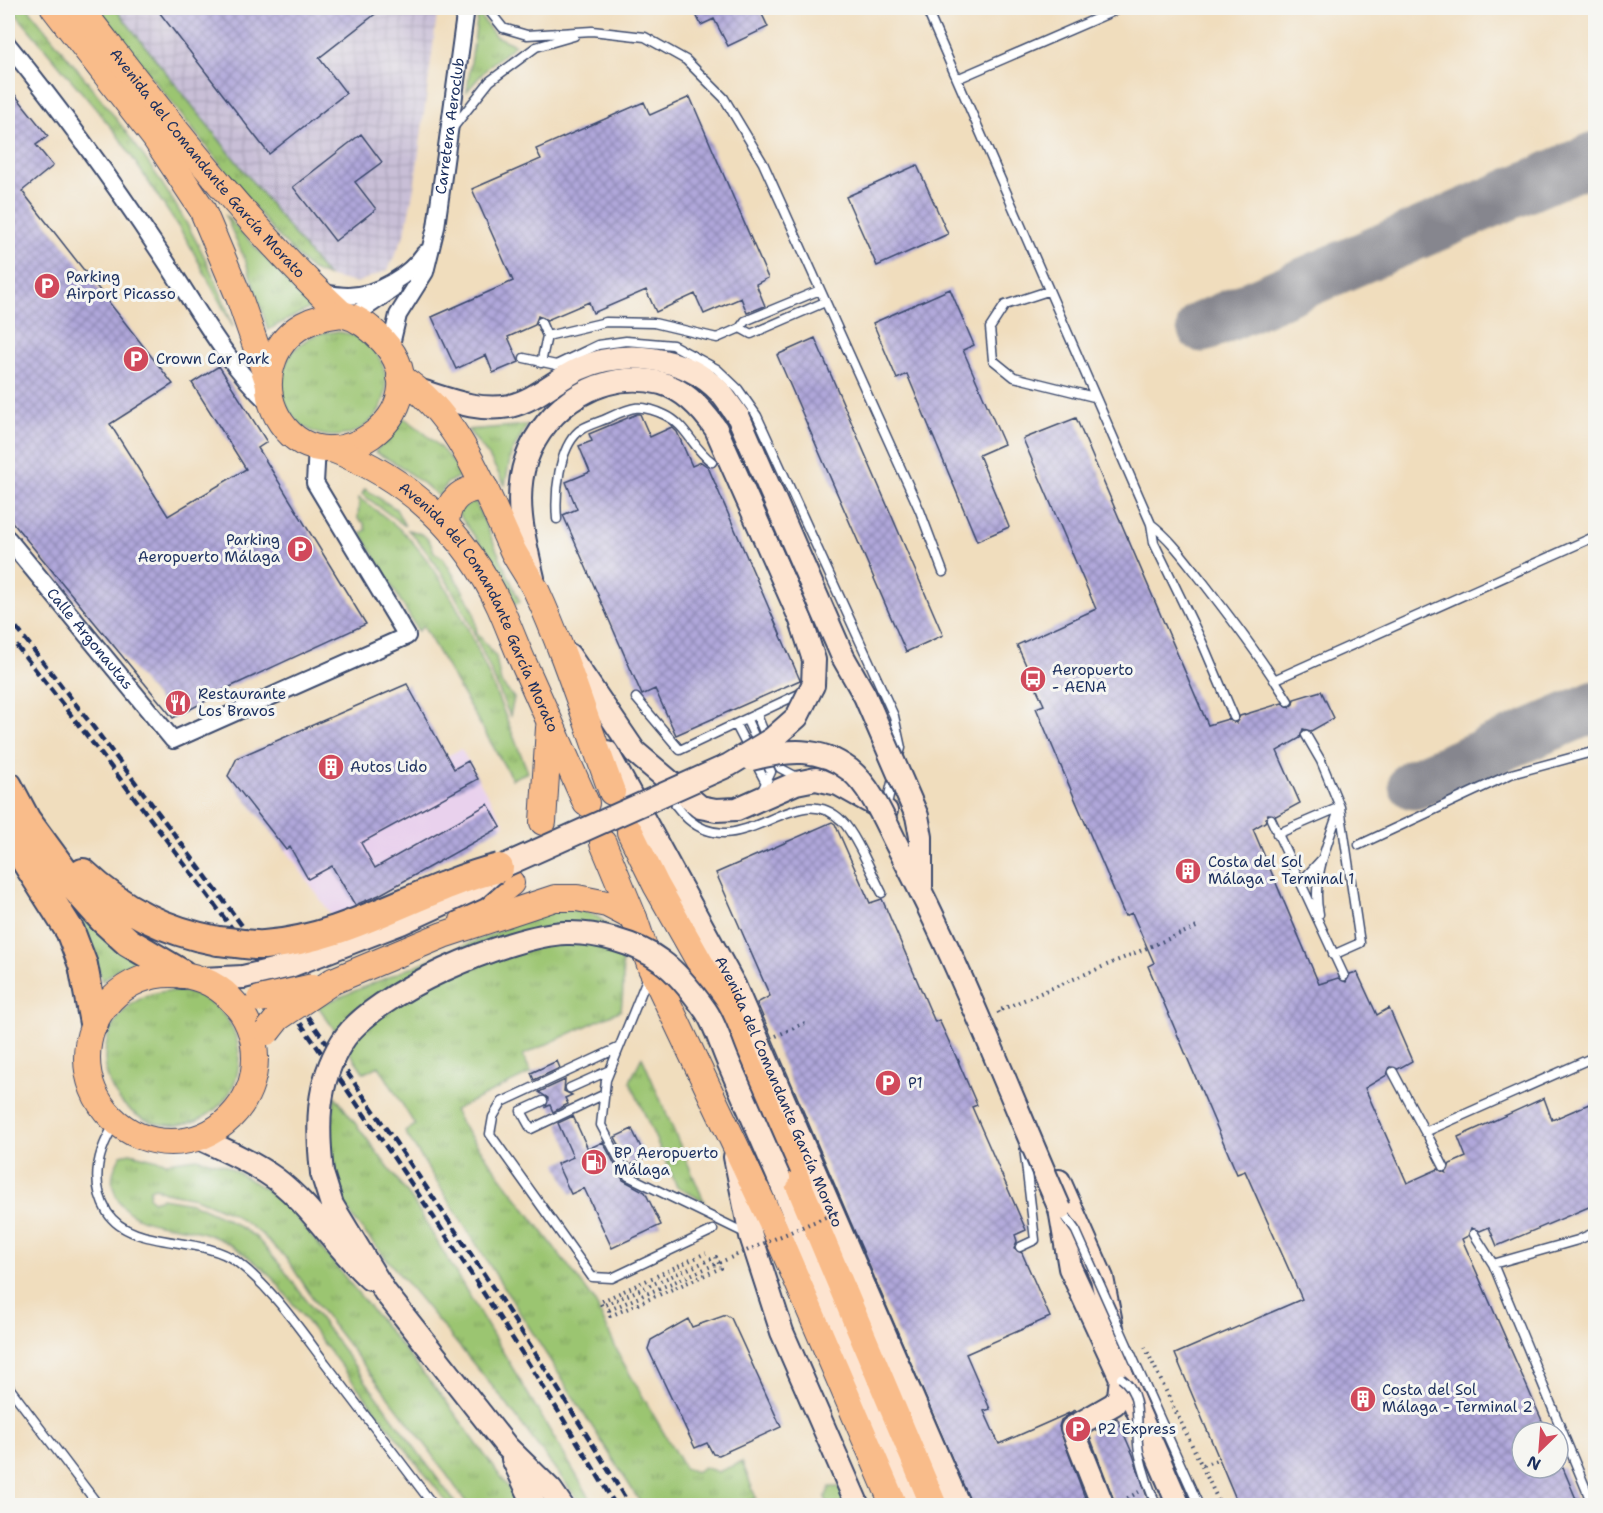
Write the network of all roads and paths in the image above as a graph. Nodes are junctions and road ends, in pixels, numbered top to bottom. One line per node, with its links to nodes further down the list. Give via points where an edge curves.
1 (54, 8): 23 (main road, Avenida del Comandante García Morato, via 154,138 202,209)
2 (80, 8): 15 (main road, Avenida del Comandante García Morato, via 236,204)
3 (466, 8): 10 (street, Carretera Aeroclub)
4 (487, 8): 7 (lane, via 503,28 526,35)
5 (926, 8): 9 (lane)
6 (1121, 8): 9 (lane)
7 (592, 31): 10 (lane, via 536,47 490,81); 13 (lane, via 645,37 686,60 724,98 763,163)
8 (8, 45): 21 (street, via 100,163)
9 (957, 79): 14 (lane)
10 (449, 133): 11 (street, Carretera Aeroclub)
11 (431, 244): 12 (street, Carretera Aeroclub); 24 (street, Carretera Aeroclub, via 425,272 398,315)
12 (415, 268): 15 (street, Carretera Aeroclub, via 364,295); 17 (street, Carretera Aeroclub, via 389,293)
13 (820, 290): 16 (lane); 19 (lane, via 745,321)
14 (1048, 291): 29 (lane); 29 (lane, via 1005,305 990,328 993,360 1014,377)
15 (319, 292): 17 (main road, Avenida del Comandante García Morato)
16 (825, 302): 19 (lane, via 751,334); 39 (lane)
17 (348, 315): 22 (main road, via 321,318); 24 (main road, via 372,330)
18 (541, 322): 20 (lane)
19 (740, 328): 20 (lane, via 717,338 654,323 606,322)
20 (547, 336): 26 (lane)
21 (219, 340): 23 (street, via 230,346); 30 (street, via 255,391)
22 (284, 340): 23 (street); 27 (main road, via 274,355)
23 (255, 344): 27 (main road, Avenida del Comandante García Morato)
24 (390, 349): 28 (main road)
25 (524, 358): 26 (lane)
26 (541, 363): 62 (lane, via 556,365 578,353 626,341 673,345 717,369 738,389 757,416 894,716 901,748)
27 (268, 381): 30 (main road)
28 (410, 384): 31 (main road, via 377,434 356,446); 33 (main road, Avenida del Comandante García Morato, via 462,444); 73 (street, bridge, via 486,408 510,406 528,400 580,369 607,360 638,357 668,361 695,373 719,391 739,418 917,816)
29 (1094, 397): 36 (lane)
30 (273, 407): 31 (main road, via 288,431)
31 (324, 448): 35 (main road, Avenida del Comandante García Morato, via 363,461 388,476); 38 (street, Calle Argonautas, via 315,483 407,636 173,740)
32 (712, 462): 34 (lane, via 698,453 684,428 666,415 643,406 630,408 579,431 558,477)
33 (485, 488): 35 (main road, via 474,488 455,498); 40 (main road, Avenida del Comandante García Morato)
34 (557, 519)
35 (446, 524): 50 (main road, Avenida del Comandante García Morato, via 476,564 500,606)
36 (1151, 524): 43 (lane, via 1166,535); 48 (lane, via 1154,543)
37 (1596, 536): 43 (lane)
38 (8, 538)
39 (944, 572)
40 (535, 588): 41 (main road, Avenida del Comandante García Morato); 55 (street, bridge, via 521,523 520,485 538,434 555,414 576,396 598,386 637,380 662,383 702,408 716,429 801,620 814,660 813,685 797,717 772,739)
41 (554, 632): 44 (main road, Avenida del Comandante García Morato); 54 (street)
42 (807, 677): 47 (lane, via 801,696)
43 (1275, 680): 46 (lane)
44 (574, 691): 58 (main road, Avenida del Comandante García Morato); 126 (street, Avenida del Comandante García Morato, via 734,986)
45 (636, 698): 51 (lane, via 680,750)
46 (1288, 701)
47 (757, 715): 49 (lane); 56 (lane, via 780,768)
48 (1234, 717)
49 (747, 720): 51 (lane); 57 (lane, via 771,772)
50 (549, 722): 60 (main road, Avenida del Comandante García Morato); 64 (main road)
51 (736, 725): 57 (lane)
52 (1306, 735): 61 (lane)
53 (1596, 751): 69 (lane, via 1510,774)
54 (635, 752): 57 (street, via 700,807 736,809); 74 (lane, via 649,775 689,820 716,832 744,831 800,807 823,807 843,822)
55 (729, 765): 71 (street, bridge); 73 (street, bridge, via 793,750 835,759 865,787)
56 (808, 781): 57 (street); 62 (street, via 838,784)
57 (762, 791)
58 (612, 792)
59 (12, 793): 71 (highway, bridge, via 76,867 107,896 169,929 218,941 261,945 331,933 468,876); 81 (highway, via 26,820 103,919 128,942)
60 (586, 804)
61 (1340, 807): 67 (lane); 70 (lane); 79 (lane, via 1360,943)
62 (885, 810): 130 (street, via 1027,1107 1102,1278 1121,1372)
63 (1271, 819): 67 (lane)
64 (543, 822)
65 (630, 831): 125 (main road, Avenida del Comandante García Morato, via 721,1000)
66 (8, 833): 86 (highway, via 70,931 83,965)
67 (1277, 834): 72 (lane)
68 (603, 843): 75 (main road)
69 (1359, 845)
70 (1323, 857): 72 (lane); 77 (lane, via 1316,902)
71 (505, 876): 78 (main road, via 492,900); 81 (street, bridge, via 401,923 290,966 243,977)
72 (1300, 883): 77 (lane)
73 (921, 892): 95 (street, bridge)
74 (882, 893)
75 (634, 918): 78 (main road, via 606,904 555,898); 80 (main road)
76 (1199, 926): 85 (path)
77 (1322, 930): 79 (lane)
78 (443, 935): 83 (main road)
79 (1333, 955): 82 (lane)
80 (651, 968): 88 (lane); 99 (main road)
81 (192, 976): 84 (main road, via 220,989); 86 (main road, via 155,975 130,984 108,1000)
82 (1344, 976)
83 (333, 981): 84 (main road, bridge); 87 (main road, bridge, via 278,1018)
84 (235, 1002): 87 (main road)
85 (998, 1011)
86 (94, 1023): 96 (main road, via 86,1049 88,1076 98,1102)
87 (261, 1039): 97 (main road, via 256,1069 243,1102 220,1128)
88 (618, 1048): 90 (lane); 103 (lane, via 502,1102 492,1117 490,1134 592,1276 612,1278)
89 (1596, 1056): 91 (lane, via 1425,1132)
90 (610, 1070): 92 (lane); 93 (lane)
91 (1393, 1072)
92 (570, 1088)
93 (604, 1094): 94 (lane, via 531,1130 521,1111); 106 (lane, via 601,1125 628,1176)
94 (543, 1101)
95 (1020, 1117): 101 (street, bridge); 107 (lane, via 1035,1240)
96 (116, 1122): 97 (main road, via 141,1137 170,1143); 119 (lane, via 97,1160 97,1186 107,1213 129,1231 198,1244 234,1260 272,1292)
97 (199, 1138): 110 (street, via 276,1179)
98 (1429, 1138): 100 (lane)
99 (731, 1140): 106 (street); 123 (main road, via 774,1227)
100 (1444, 1167)
101 (1060, 1209): 112 (street, via 1070,1268); 131 (lane, bridge, via 1076,1231)
102 (837, 1212): 108 (path, bridge, via 609,1310 610,1316 721,1269 716,1257 602,1306 600,1302)
103 (713, 1230)
104 (1596, 1232): 109 (lane)
105 (1474, 1234): 109 (lane)
106 (751, 1236): 122 (street, via 782,1332)
107 (1020, 1247)
108 (706, 1253)
109 (1493, 1264): 133 (lane)
110 (385, 1292): 114 (street); 124 (street, bridge, via 332,1205 322,1173 318,1134 321,1088 342,1041 359,1021 393,997 534,936 568,933 625,944 660,960 707,1012)
111 (1142, 1341): 116 (path)
112 (1121, 1378): 127 (street, via 1119,1397 1114,1404 1072,1428); 129 (lane, bridge, via 1130,1384 1136,1399 1138,1451)
113 (8, 1386): 118 (lane)
114 (507, 1447): 120 (street); 121 (street)
115 (1219, 1459): 116 (path)
116 (1203, 1465): 132 (path)
117 (1140, 1491): 128 (path)
118 (99, 1506)
119 (434, 1506)
120 (535, 1506)
121 (562, 1506)
122 (858, 1506)
123 (894, 1506)
124 (916, 1506)
125 (934, 1506)
126 (959, 1506)
127 (1103, 1506)
128 (1113, 1506)
129 (1157, 1506)
130 (1179, 1506)
131 (1199, 1506)
132 (1221, 1506)
133 (1593, 1506)

